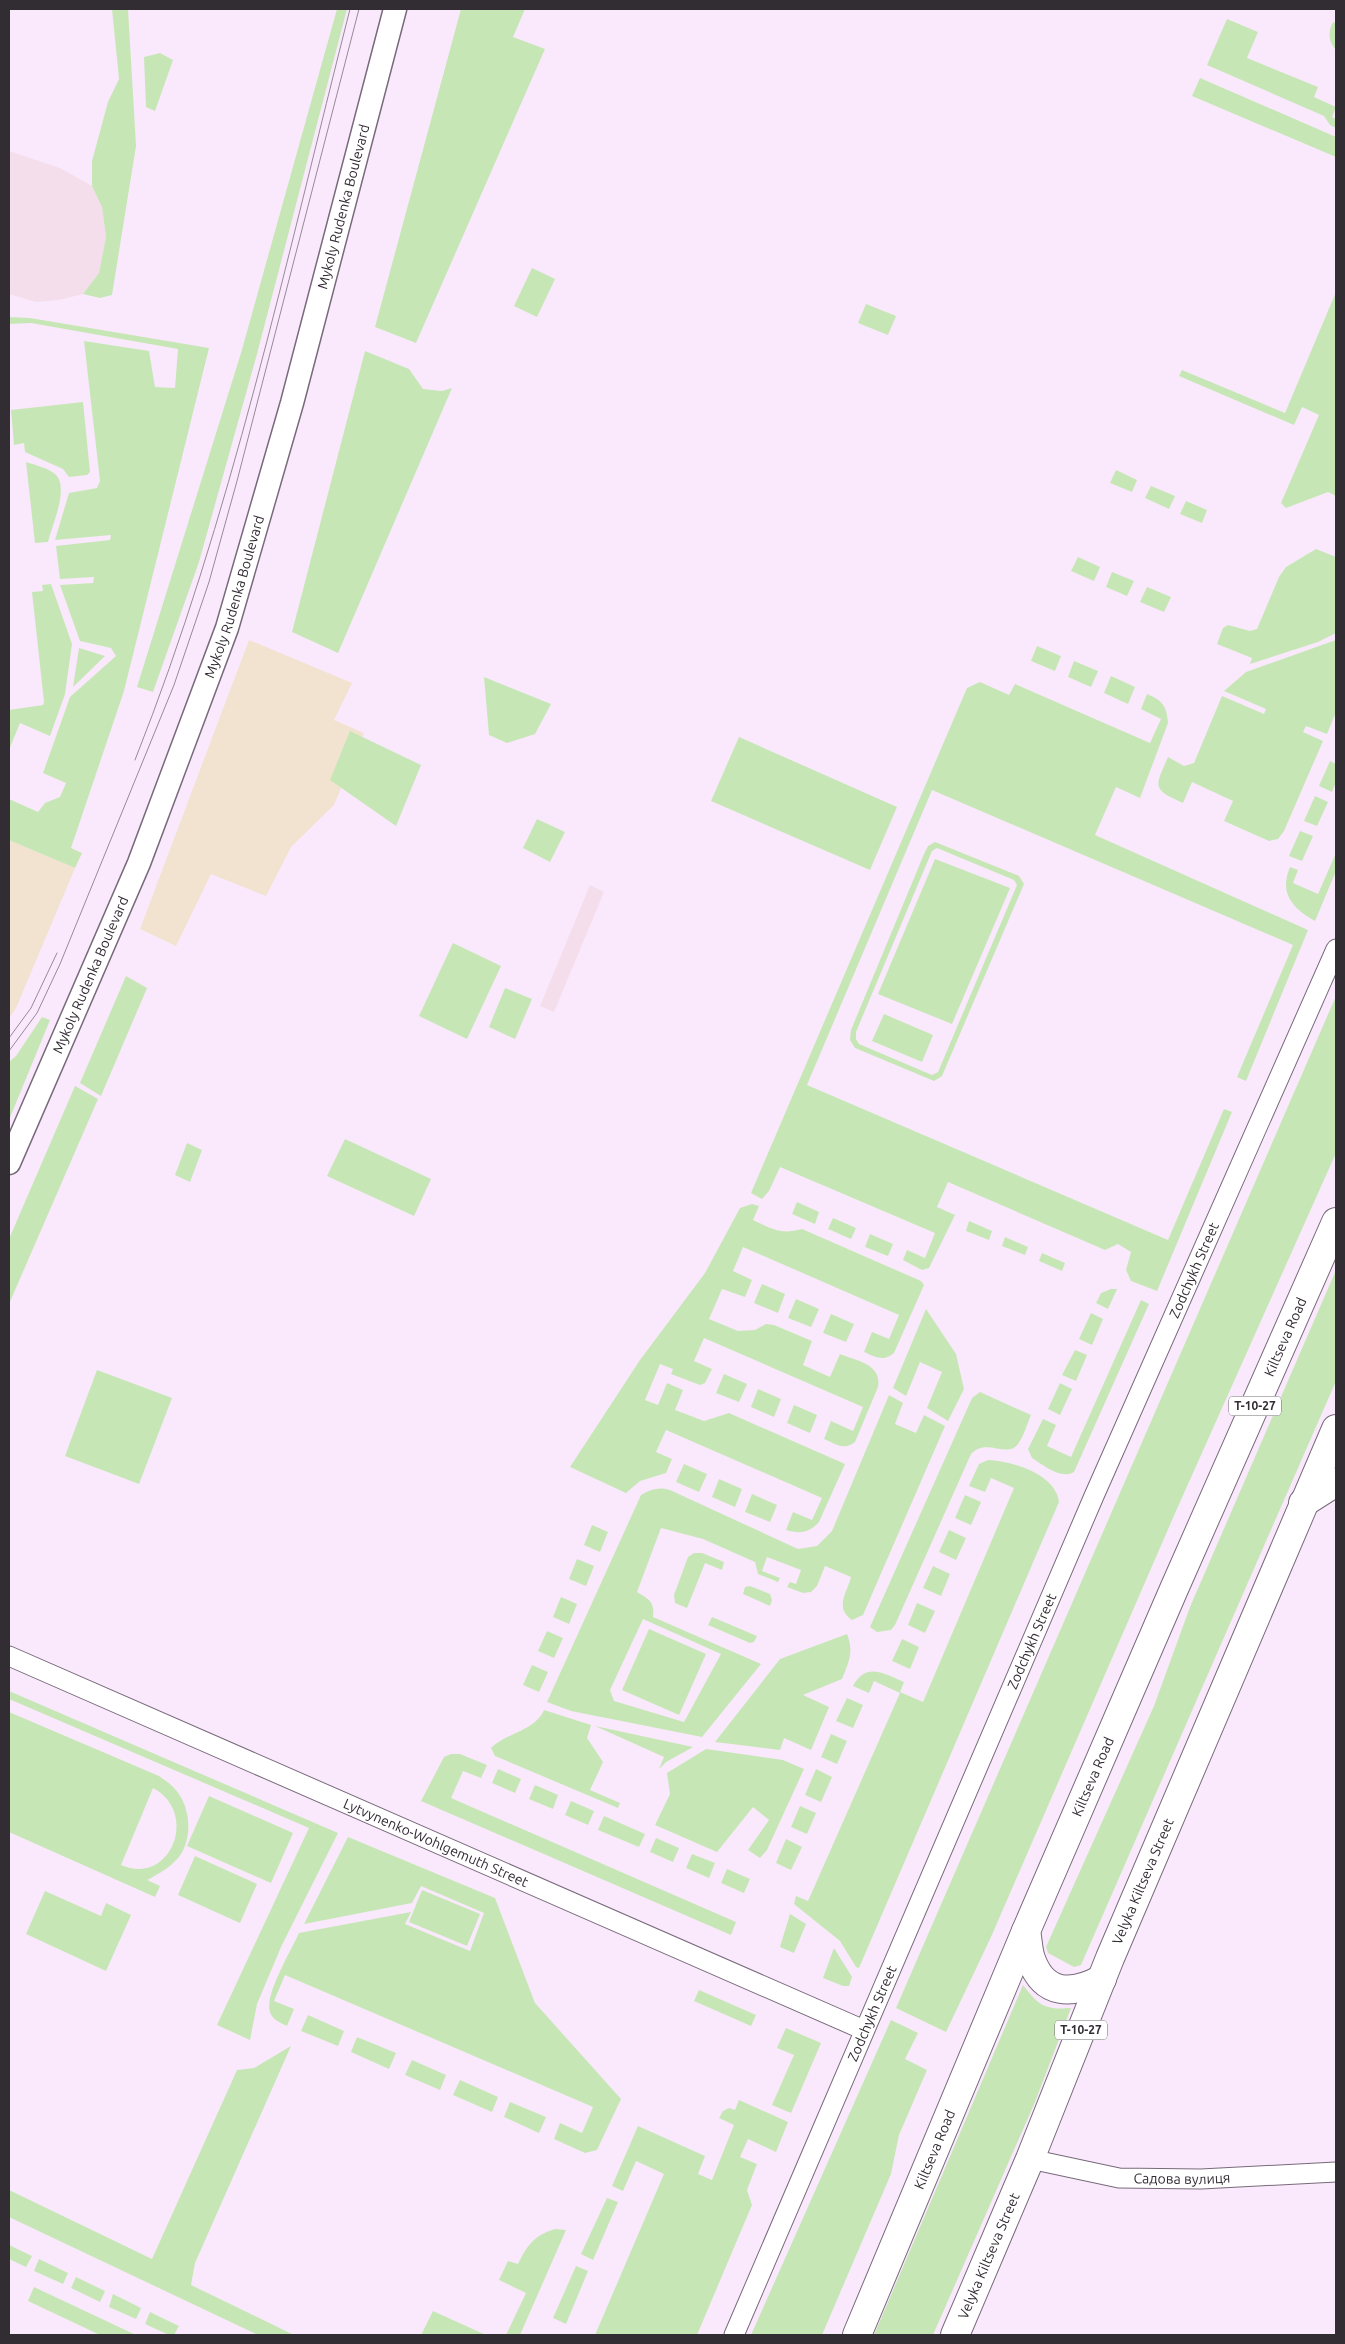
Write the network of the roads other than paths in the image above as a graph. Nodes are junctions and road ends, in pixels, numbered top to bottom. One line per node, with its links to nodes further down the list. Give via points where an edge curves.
1 (395, 9): 3 (street, Mykoly Rudenka Boulevard, via 292,403 227,628 139,863)
2 (1336, 949): 11 (street, Zodchykh Street, via 1090,1505)
3 (9, 1163)
4 (1336, 1222): 9 (main road, Kiltseva Road / Т-10-27)
5 (1336, 1429): 7 (main road, Velyka Kiltseva Street / Т-10-27)
6 (1336, 1482): 7 (main road)
7 (1303, 1503): 10 (main road, Velyka Kiltseva Street / Т-10-27)
8 (9, 1656): 11 (street, Lytvynenko-Wohlgemuth Street)
9 (1026, 1931): 10 (main road, via 1031,1959 1042,1978 1057,1989 1072,1991); 15 (main road, Kiltseva Road / Т-10-27)
10 (1102, 1979): 12 (main road, Velyka Kiltseva Street / Т-10-27)
11 (864, 2030): 14 (street, Zodchykh Street)
12 (1030, 2160): 13 (street, Садова вулиця, via 1119,2178 1201,2179); 16 (main road, Velyka Kiltseva Street / Т-10-27)
13 (1336, 2172)
14 (734, 2335)
15 (858, 2335)
16 (955, 2335)

